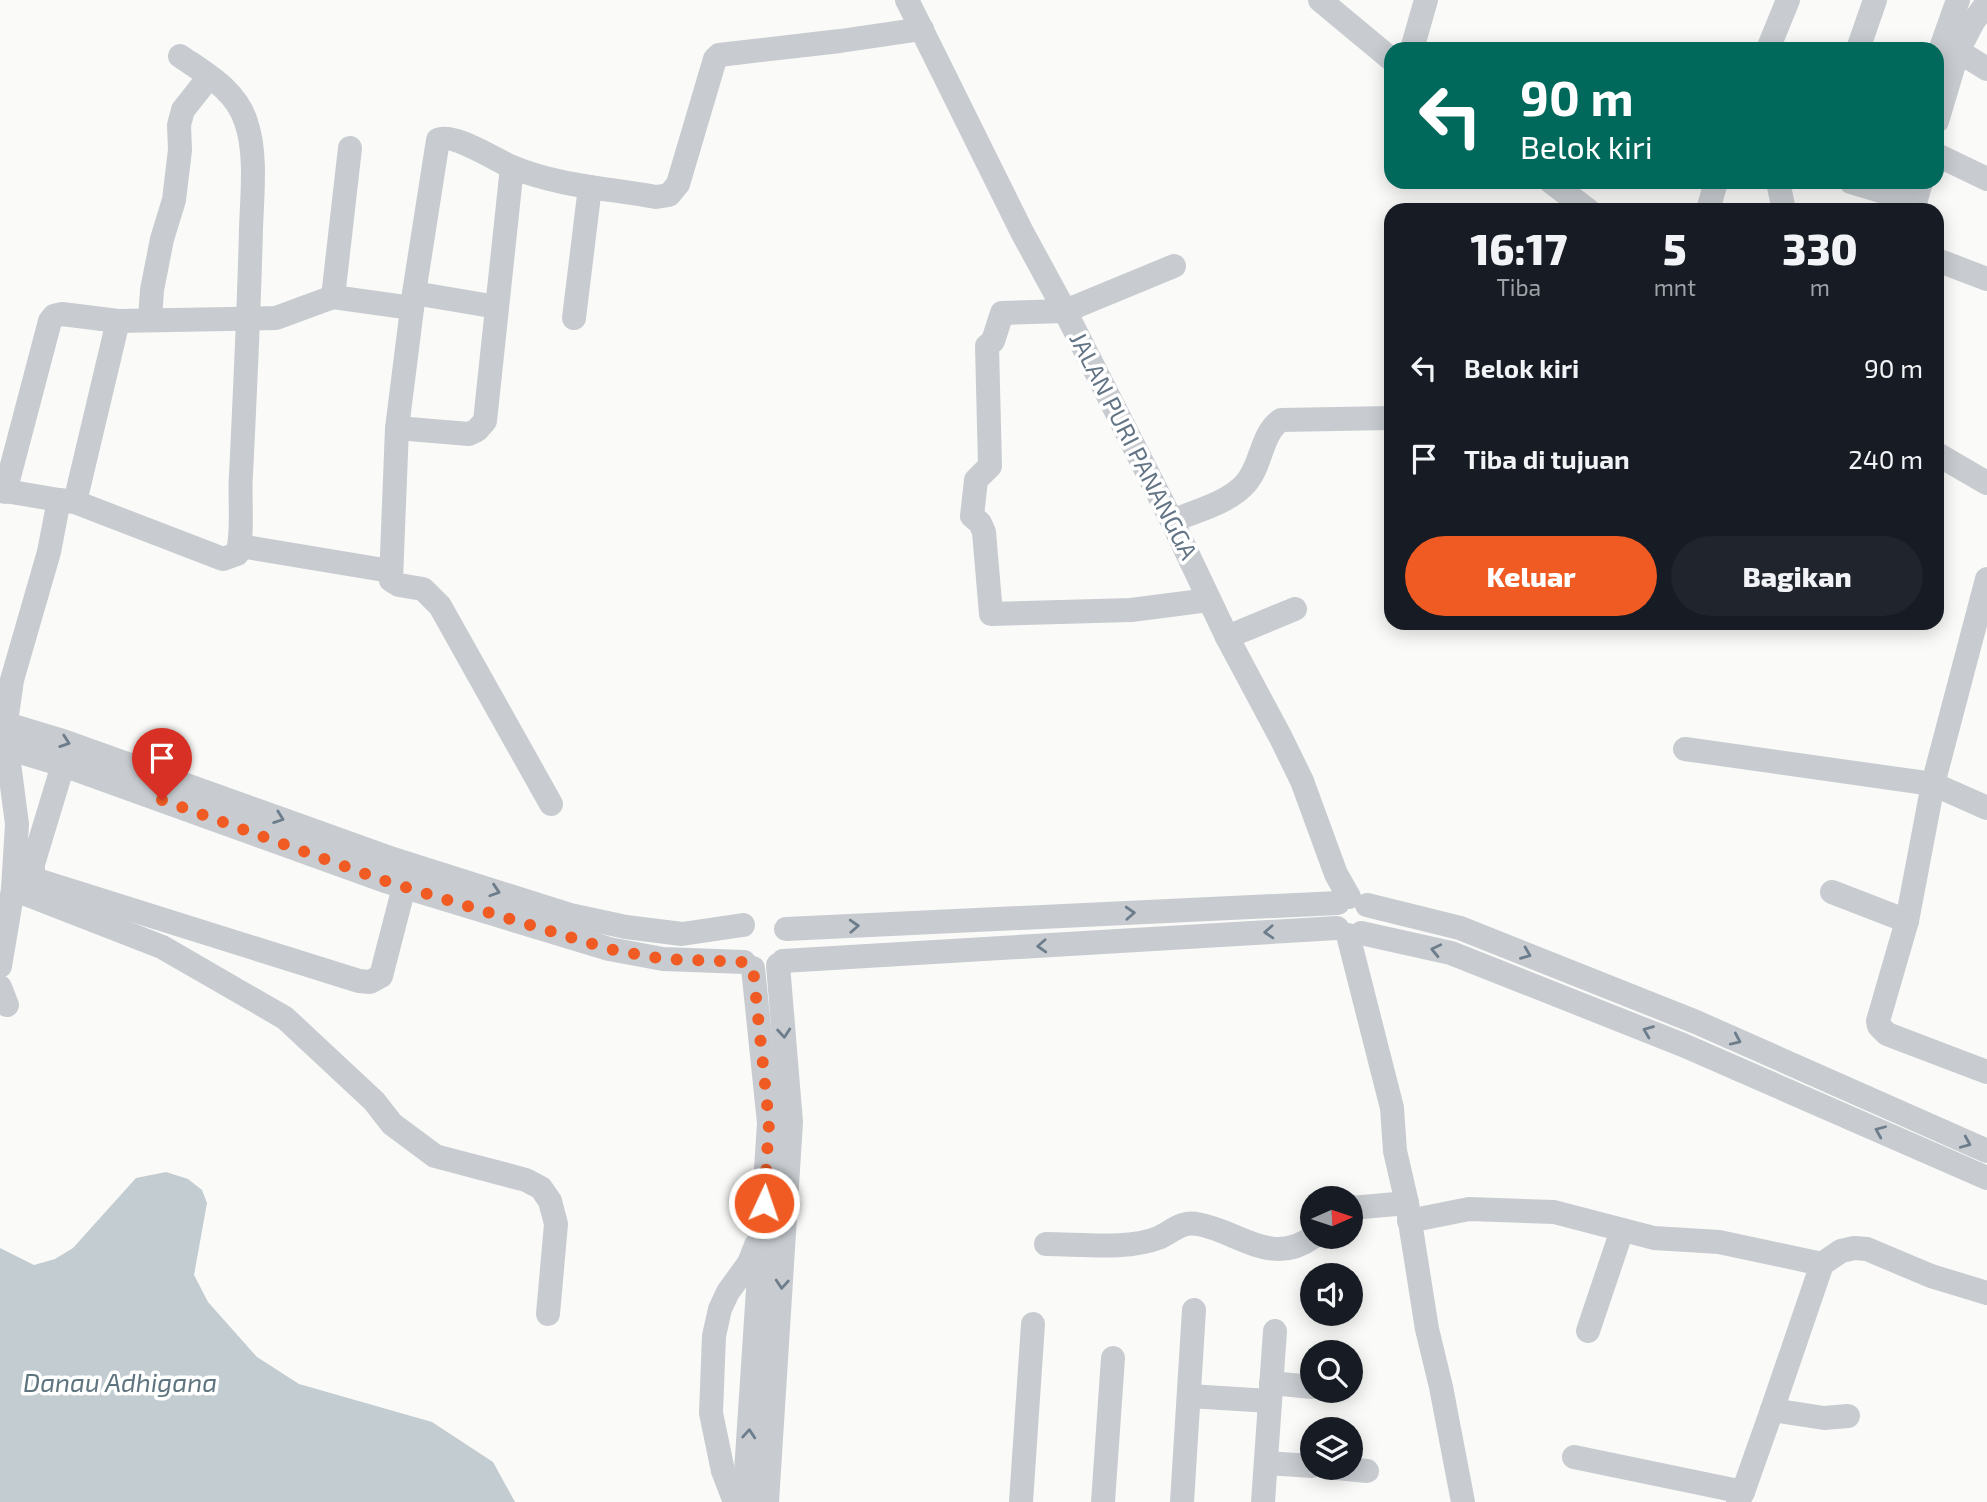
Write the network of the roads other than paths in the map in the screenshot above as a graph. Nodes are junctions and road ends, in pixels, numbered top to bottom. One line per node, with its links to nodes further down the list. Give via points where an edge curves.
1 (907, 0): 8 (street, JALAN PURI PANANGGA)
2 (1320, 0): 12 (street)
3 (1426, 0): 9 (street)
4 (1788, 0): 10 (street)
5 (1875, 0): 11 (street)
6 (1958, 0): 13 (street)
7 (1987, 3): 13 (street)
8 (922, 29): 22 (street, via 719,55 674,191 656,197); 33 (street, JALAN PURI PANANGGA)
9 (1414, 42)
10 (1771, 42)
11 (1860, 42)
12 (1384, 54)
13 (1947, 55): 15 (street); 16 (street)
14 (180, 56): 17 (street)
15 (1987, 69)
16 (1944, 75)
17 (209, 77): 35 (street, via 237,102 247,124 252,164); 36 (street, via 181,117 174,200 157,265)
18 (350, 148): 30 (street)
19 (1944, 158): 21 (street)
20 (512, 167): 22 (street); 31 (street, via 445,136 438,139); 32 (street)
21 (1987, 179)
22 (590, 187): 34 (street)
23 (1560, 189): 26 (street)
24 (1870, 189): 25 (street)
25 (1901, 200)
26 (1579, 203)
27 (1944, 263): 29 (street)
28 (1174, 266): 33 (street)
29 (1987, 279)
30 (333, 297): 31 (street); 35 (street, via 276,317)
31 (413, 300): 32 (street); 39 (street)
32 (497, 306): 39 (street, via 482,425 469,434)
33 (1065, 311): 44 (street, JALAN PURI PANANGGA); 48 (street, via 1002,313 987,346 990,466 976,480 972,516 984,532 991,614 1131,610)
34 (574, 318)
35 (249, 319): 36 (street); 45 (street)
36 (150, 320): 37 (street)
37 (118, 321): 42 (street, via 62,314 50,321); 43 (street)
38 (1384, 418): 44 (street, via 1281,420 1241,488)
39 (397, 428): 46 (street)
40 (1944, 458): 41 (street)
41 (1987, 483)
42 (3, 491): 43 (street)
43 (67, 501): 45 (street, via 223,559 237,554); 51 (street)
44 (1172, 521): 48 (street, JALAN PURI PANANGGA)
45 (240, 546): 46 (street)
46 (390, 571): 56 (street, via 393,583 423,589 440,606)
47 (1987, 579): 55 (street)
48 (1209, 600): 50 (street, JALAN PURI PANANGGA)
49 (1295, 609): 50 (street)
50 (1227, 637): 61 (street, JALAN PURI PANANGGA, via 1302,781)
51 (3, 722): 52 (street); 58 (street, one-way to 58)
52 (4, 748): 54 (street); 59 (street, via 17,824)
53 (1685, 749): 55 (street)
54 (63, 765): 58 (street); 58 (street, via 33,864 33,876 40,881 370,982 381,976)
55 (1933, 785): 57 (street); 62 (street)
56 (551, 804)
57 (1987, 808)
58 (394, 875): 63 (street, one-way to 63, via 626,927 682,934); 66 (street, via 609,949 663,959)
59 (13, 889): 67 (street); 83 (street, via 162,947 285,1018 392,1124 435,1156 541,1188 554,1210 556,1224)
60 (1832, 892): 62 (street)
61 (1350, 917): 64 (street, one-way to 61); 65 (street, one-way to 65); 68 (street, one-way to 68, via 1460,928); 69 (street, one-way to 61); 75 (street, JALAN PURI PANANGGA, via 1392,1108 1395,1151)
62 (1907, 922): 70 (street, via 1879,1026 1887,1034)
63 (743, 925): 64 (street, via 768,917); 66 (street, via 736,943)
64 (786, 929): 65 (street, via 789,951)
65 (780, 963): 66 (street, via 763,970); 76 (street, one-way to 76, via 792,1122)
66 (748, 965): 76 (street, via 769,1123)
67 (0, 966)
68 (1696, 1022): 69 (street); 71 (street, one-way to 71)
69 (1683, 1045): 71 (street, one-way to 69)
70 (1987, 1072)
71 (1922, 1136): 72 (street, one-way to 72); 73 (street)
72 (1987, 1151)
73 (1987, 1178)
74 (1363, 1209): 75 (street)
75 (1408, 1212): 77 (street, via 1493,1208 1554,1212); 106 (street, JALAN PURI PANANGGA)
76 (774, 1230): 99 (street, via 728,1292 713,1336 711,1413 723,1471); 100 (street, one-way to 76); 101 (street, one-way to 101)
77 (1622, 1230): 80 (street, via 1654,1238 1719,1242); 86 (street)
78 (1300, 1243): 79 (street, via 1288,1248 1256,1247 1214,1228 1190,1223 1142,1242)
79 (1046, 1244)
80 (1822, 1264): 81 (street, via 1842,1251 1867,1249); 91 (street)
81 (1987, 1293)
82 (1194, 1310): 90 (street)
83 (548, 1314)
84 (1033, 1324): 102 (street)
85 (1275, 1331): 89 (street)
86 (1588, 1331)
87 (1114, 1358): 103 (street)
88 (1300, 1388): 89 (street)
89 (1271, 1392): 90 (street); 94 (street)
90 (1189, 1396): 104 (street)
91 (1772, 1410): 92 (street, via 1824,1418); 98 (street)
92 (1848, 1416)
93 (1574, 1457): 98 (street)
94 (1266, 1463): 95 (street); 105 (street)
95 (1300, 1465)
96 (1363, 1471): 97 (street)
97 (1367, 1471)
98 (1740, 1497)
99 (735, 1502)
100 (744, 1502)
101 (767, 1502)
102 (1021, 1502)
103 (1103, 1502)
104 (1182, 1502)
105 (1263, 1502)
106 (1463, 1502)

